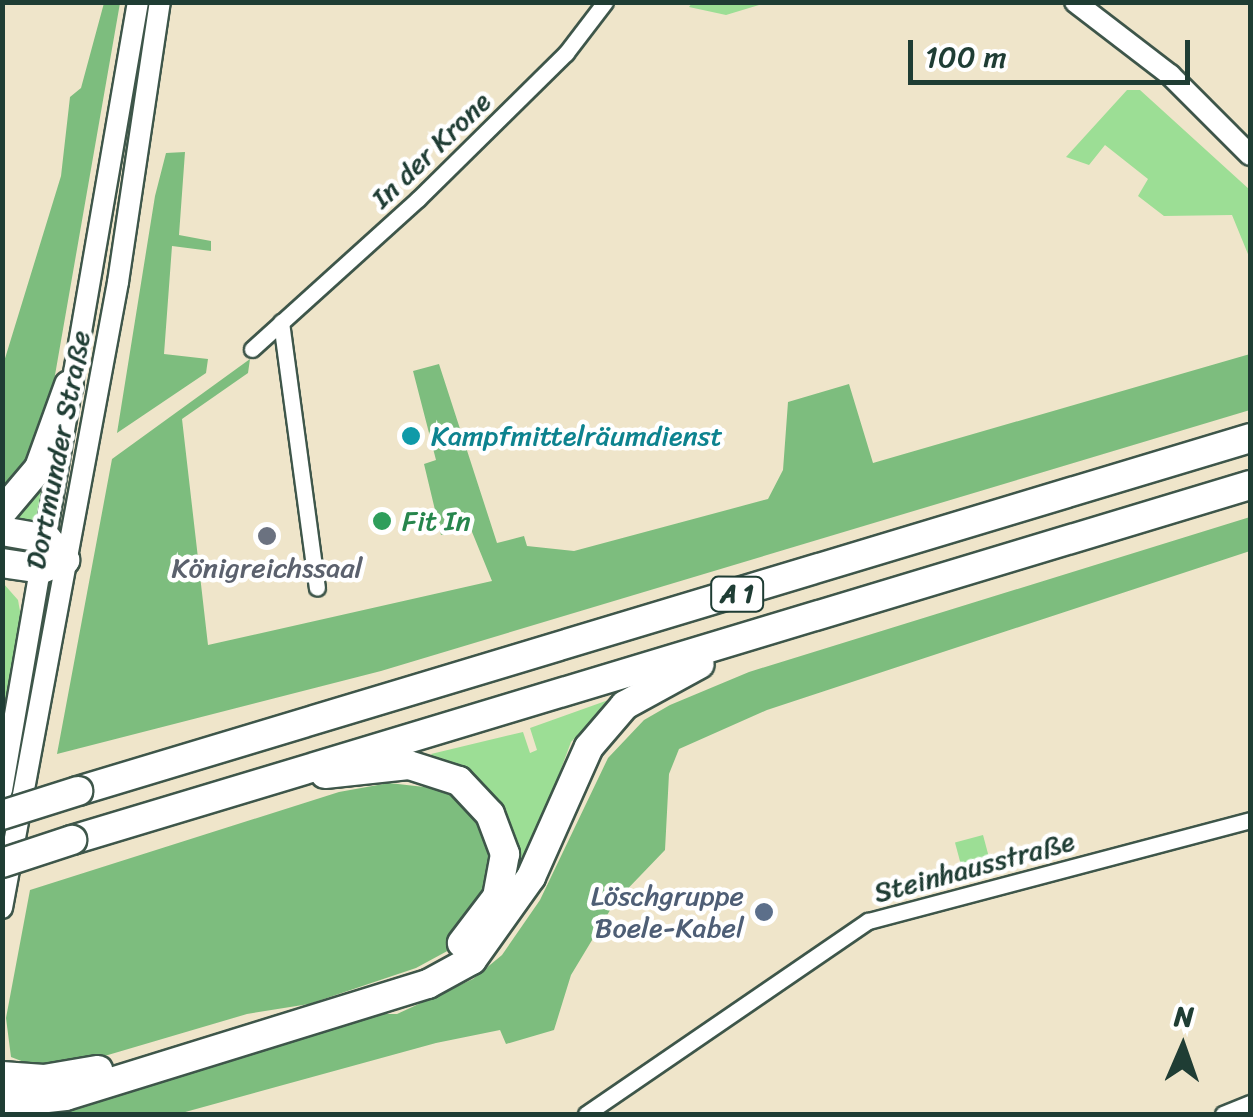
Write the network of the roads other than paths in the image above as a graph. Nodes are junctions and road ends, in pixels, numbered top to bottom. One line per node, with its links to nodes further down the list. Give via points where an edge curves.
1 (138, 2): 8 (main road, Dortmunder Straße)
2 (160, 2): 13 (main road, Dortmunder Straße, via 118,282)
3 (605, 2): 6 (street, In der Krone, via 566,52 418,199)
4 (1075, 2): 5 (main road, via 1170,75)
5 (1250, 155)
6 (281, 322): 7 (street, In der Krone); 16 (street)
7 (252, 348)
8 (69, 385): 11 (highway, via 39,468); 13 (main road, Dortmunder Straße)
9 (1250, 438): 19 (highway, A 1, bridge)
10 (1250, 486): 15 (highway, A 1)
11 (2, 512)
12 (2, 531): 13 (highway)
13 (51, 556): 14 (highway); 18 (main road, Dortmunder Straße); 22 (main road, Dortmunder Straße)
14 (2, 563)
15 (928, 582): 17 (highway, A 1); 26 (highway, via 678,671 625,705 588,747 530,877 472,960 428,984)
16 (317, 588)
17 (259, 782): 21 (highway, A 1, bridge); 23 (highway, via 408,765 459,780 490,814 505,854 498,897 478,927 418,974 84,1074)
18 (2, 790)
19 (2, 814)
20 (1250, 820): 27 (street, Steinhausstraße, via 868,921 828,942 645,1079)
21 (2, 863)
22 (2, 908)
23 (2, 1076)
24 (2, 1102): 26 (highway)
25 (1250, 1104): 28 (street)
26 (29, 1109)
27 (586, 1114)
28 (1222, 1114)

